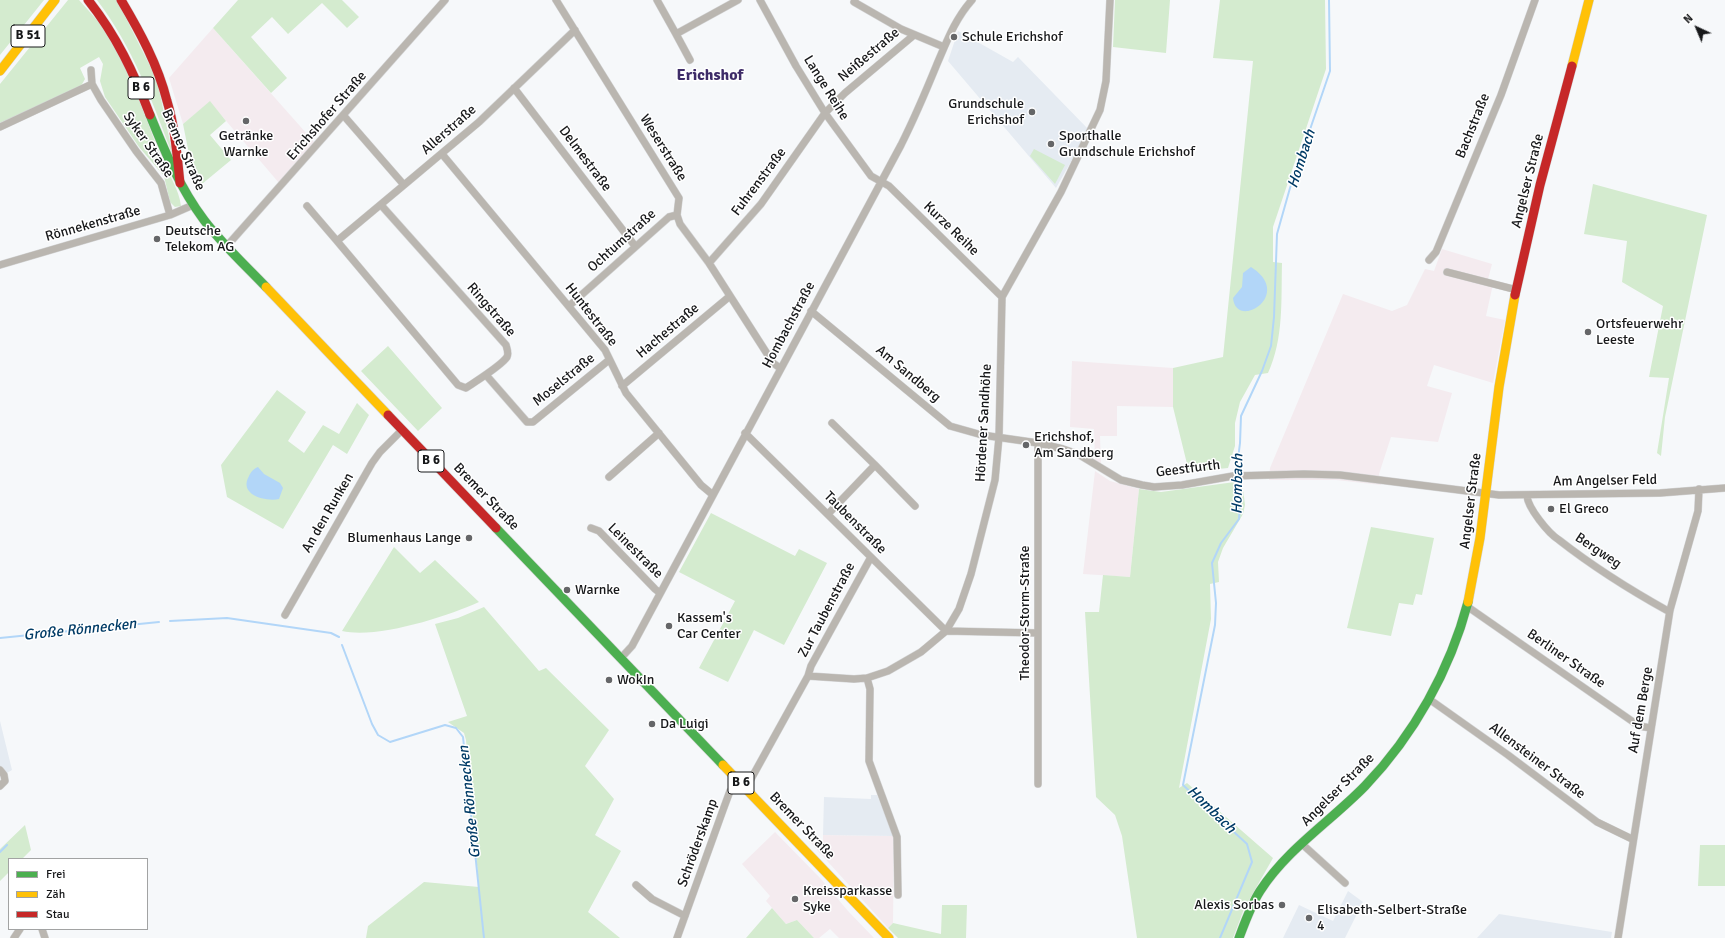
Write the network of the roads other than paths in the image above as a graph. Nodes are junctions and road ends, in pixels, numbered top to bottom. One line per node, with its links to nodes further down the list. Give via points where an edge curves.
1 (55, 0): 20 (main road, B 51)
2 (88, 0): 28 (main road, Bremer Straße / B 6, via 112,31 128,58)
3 (121, 0): 28 (main road, B 6, via 156,68 164,90)
4 (445, 0): 24 (street, Erichshofer Straße)
5 (556, 0): 14 (street, Weserstraße)
6 (657, 0): 15 (street)
7 (738, 0): 15 (street)
8 (760, 0): 23 (street, Lange Reihe)
9 (855, 0): 16 (street, via 854,2)
10 (972, 0): 17 (street, Hombachstraße, via 960,15)
11 (1110, 0): 44 (street, Hördener Sandhöhe, via 1106,81 1100,110 1061,192)
12 (1535, 0): 38 (street, Bachstraße, via 1501,95 1436,252)
13 (1589, 0): 42 (main road, Angelser Straße)
14 (575, 30): 22 (street, Allerstraße); 34 (street, Weserstraße, via 679,198)
15 (676, 34): 18 (street)
16 (914, 35): 17 (street); 23 (street, Neißestraße, via 845,92)
17 (944, 47): 27 (street, Hombachstraße, via 918,111)
18 (690, 60)
19 (91, 70): 21 (street, Syker Straße)
20 (0, 71)
21 (92, 84): 25 (street); 33 (street, Syker Straße, via 115,122 162,183)
22 (514, 88): 26 (street, Allerstraße); 36 (street, Delmestraße)
23 (825, 113): 27 (street, Lange Reihe, via 871,176); 39 (street, Fuhrenstraße, via 766,198)
24 (344, 116): 29 (street); 37 (street, Erichshofer Straße)
25 (0, 126)
26 (442, 154): 29 (street, Allerstraße); 45 (street, Huntestraße)
27 (881, 182): 44 (street, Kurze Reihe, via 889,186); 46 (street, Hombachstraße)
28 (180, 183): 30 (main road, Bremer Straße / B 6)
29 (404, 185): 31 (street)
30 (193, 205): 33 (street, Rönnekenstraße); 37 (main road, Bremer Straße / B 6)
31 (381, 205): 35 (street); 49 (street, Ringstraße, via 506,345 507,357)
32 (307, 206): 35 (street, Ringstraße)
33 (170, 215): 40 (street, Rönnekenstraße)
34 (677, 215): 36 (street, Ochtumstraße, via 669,217); 39 (street, Weserstraße, via 680,224)
35 (337, 241): 49 (street, Ringstraße, via 458,385 466,388)
36 (635, 246): 45 (street, Ochtumstraße)
37 (226, 247): 52 (main road, Bremer Straße / B 6)
38 (1429, 260)
39 (709, 263): 43 (street, Weserstraße)
40 (0, 265)
41 (1447, 272): 42 (street)
42 (1517, 290): 61 (main road, Angelser Straße, via 1501,372)
43 (730, 296): 48 (street, Weserstraße, via 773,363); 50 (street, Hachestraße)
44 (1002, 297): 55 (street, Hördener Sandhöhe)
45 (569, 306): 47 (street, Huntestraße)
46 (811, 311): 48 (street, Hombachstraße); 55 (street, Am Sandberg, via 950,426)
47 (610, 360): 49 (street, Moselstraße, via 533,422 527,422); 50 (street, Huntestraße)
48 (780, 368): 54 (street, Hombachstraße)
49 (486, 375)
50 (622, 386): 53 (street, Huntestraße)
51 (832, 423): 57 (street)
52 (402, 430): 71 (street, An den Runken, via 372,463); 74 (main road, Bremer Straße / B 6)
53 (659, 433): 58 (street); 62 (street, Huntestraße, via 701,485)
54 (745, 433): 62 (street, Hombachstraße); 65 (street, Taubenstraße)
55 (999, 437): 56 (street, Geestfurth); 72 (street, Hördener Sandhöhe, via 993,493 959,609)
56 (1038, 443): 61 (street, Geestfurth, via 1078,454 1121,480 1154,487 1237,476 1297,474 1340,476); 73 (street, Theodor-Storm-Straße)
57 (875, 465): 64 (street); 65 (street)
58 (609, 477)
59 (1725, 488): 60 (street, Am Angelser Feld)
60 (1699, 489): 63 (street, Am Angelser Feld, via 1660,493); 70 (street, Auf dem Berge, via 1698,511)
61 (1485, 493): 63 (street, Am Angelser Feld); 69 (main road, Angelser Straße, via 1477,566)
62 (713, 495): 68 (street, Hombachstraße)
63 (1527, 496): 70 (street, Bergweg, via 1527,502 1557,540 1646,599)
64 (915, 506)
65 (828, 514): 67 (street, Taubenstraße)
66 (591, 528): 68 (street, Leinestraße, via 599,531 654,589)
67 (871, 557): 72 (street, Taubenstraße); 75 (street, Zur Taubenstraße, via 811,666)
68 (660, 592): 74 (street, Hombachstraße, via 632,646)
69 (1468, 607): 77 (main road, Angelser Straße, via 1449,659); 78 (street, Berliner Straße, via 1639,726)
70 (1670, 610): 78 (street, Auf dem Berge)
71 (285, 615)
72 (946, 632): 73 (street); 76 (street, Hördener Sandhöhe, via 921,652 888,672)
73 (1038, 633): 80 (street, Theodor-Storm-Straße)
74 (621, 658): 81 (main road, Bremer Straße / B 6)
75 (808, 676): 76 (street, Hördener Sandhöhe); 81 (street)
76 (867, 678): 87 (street, via 870,689 868,760 896,837)
77 (1429, 699): 83 (street, Allensteiner Straße, via 1597,822); 84 (main road, Angelser Straße, via 1411,731 1386,762 1351,800)
78 (1651, 728): 83 (street, Auf dem Berge)
79 (0, 770): 82 (street, via 5,781)
80 (1038, 784)
81 (743, 785): 88 (street, Schröderskamp, via 730,791); 90 (main road, Bremer Straße / B 6)
82 (0, 786)
83 (1632, 839): 92 (street, Auf dem Berge)
84 (1302, 844): 85 (street); 91 (main road, Angelser Straße, via 1261,890)
85 (1345, 882)
86 (636, 885): 88 (street, via 652,899)
87 (898, 895)
88 (685, 916): 89 (street, Schröderskamp)
89 (677, 938)
90 (889, 938)
91 (1239, 938)
92 (1618, 938)

